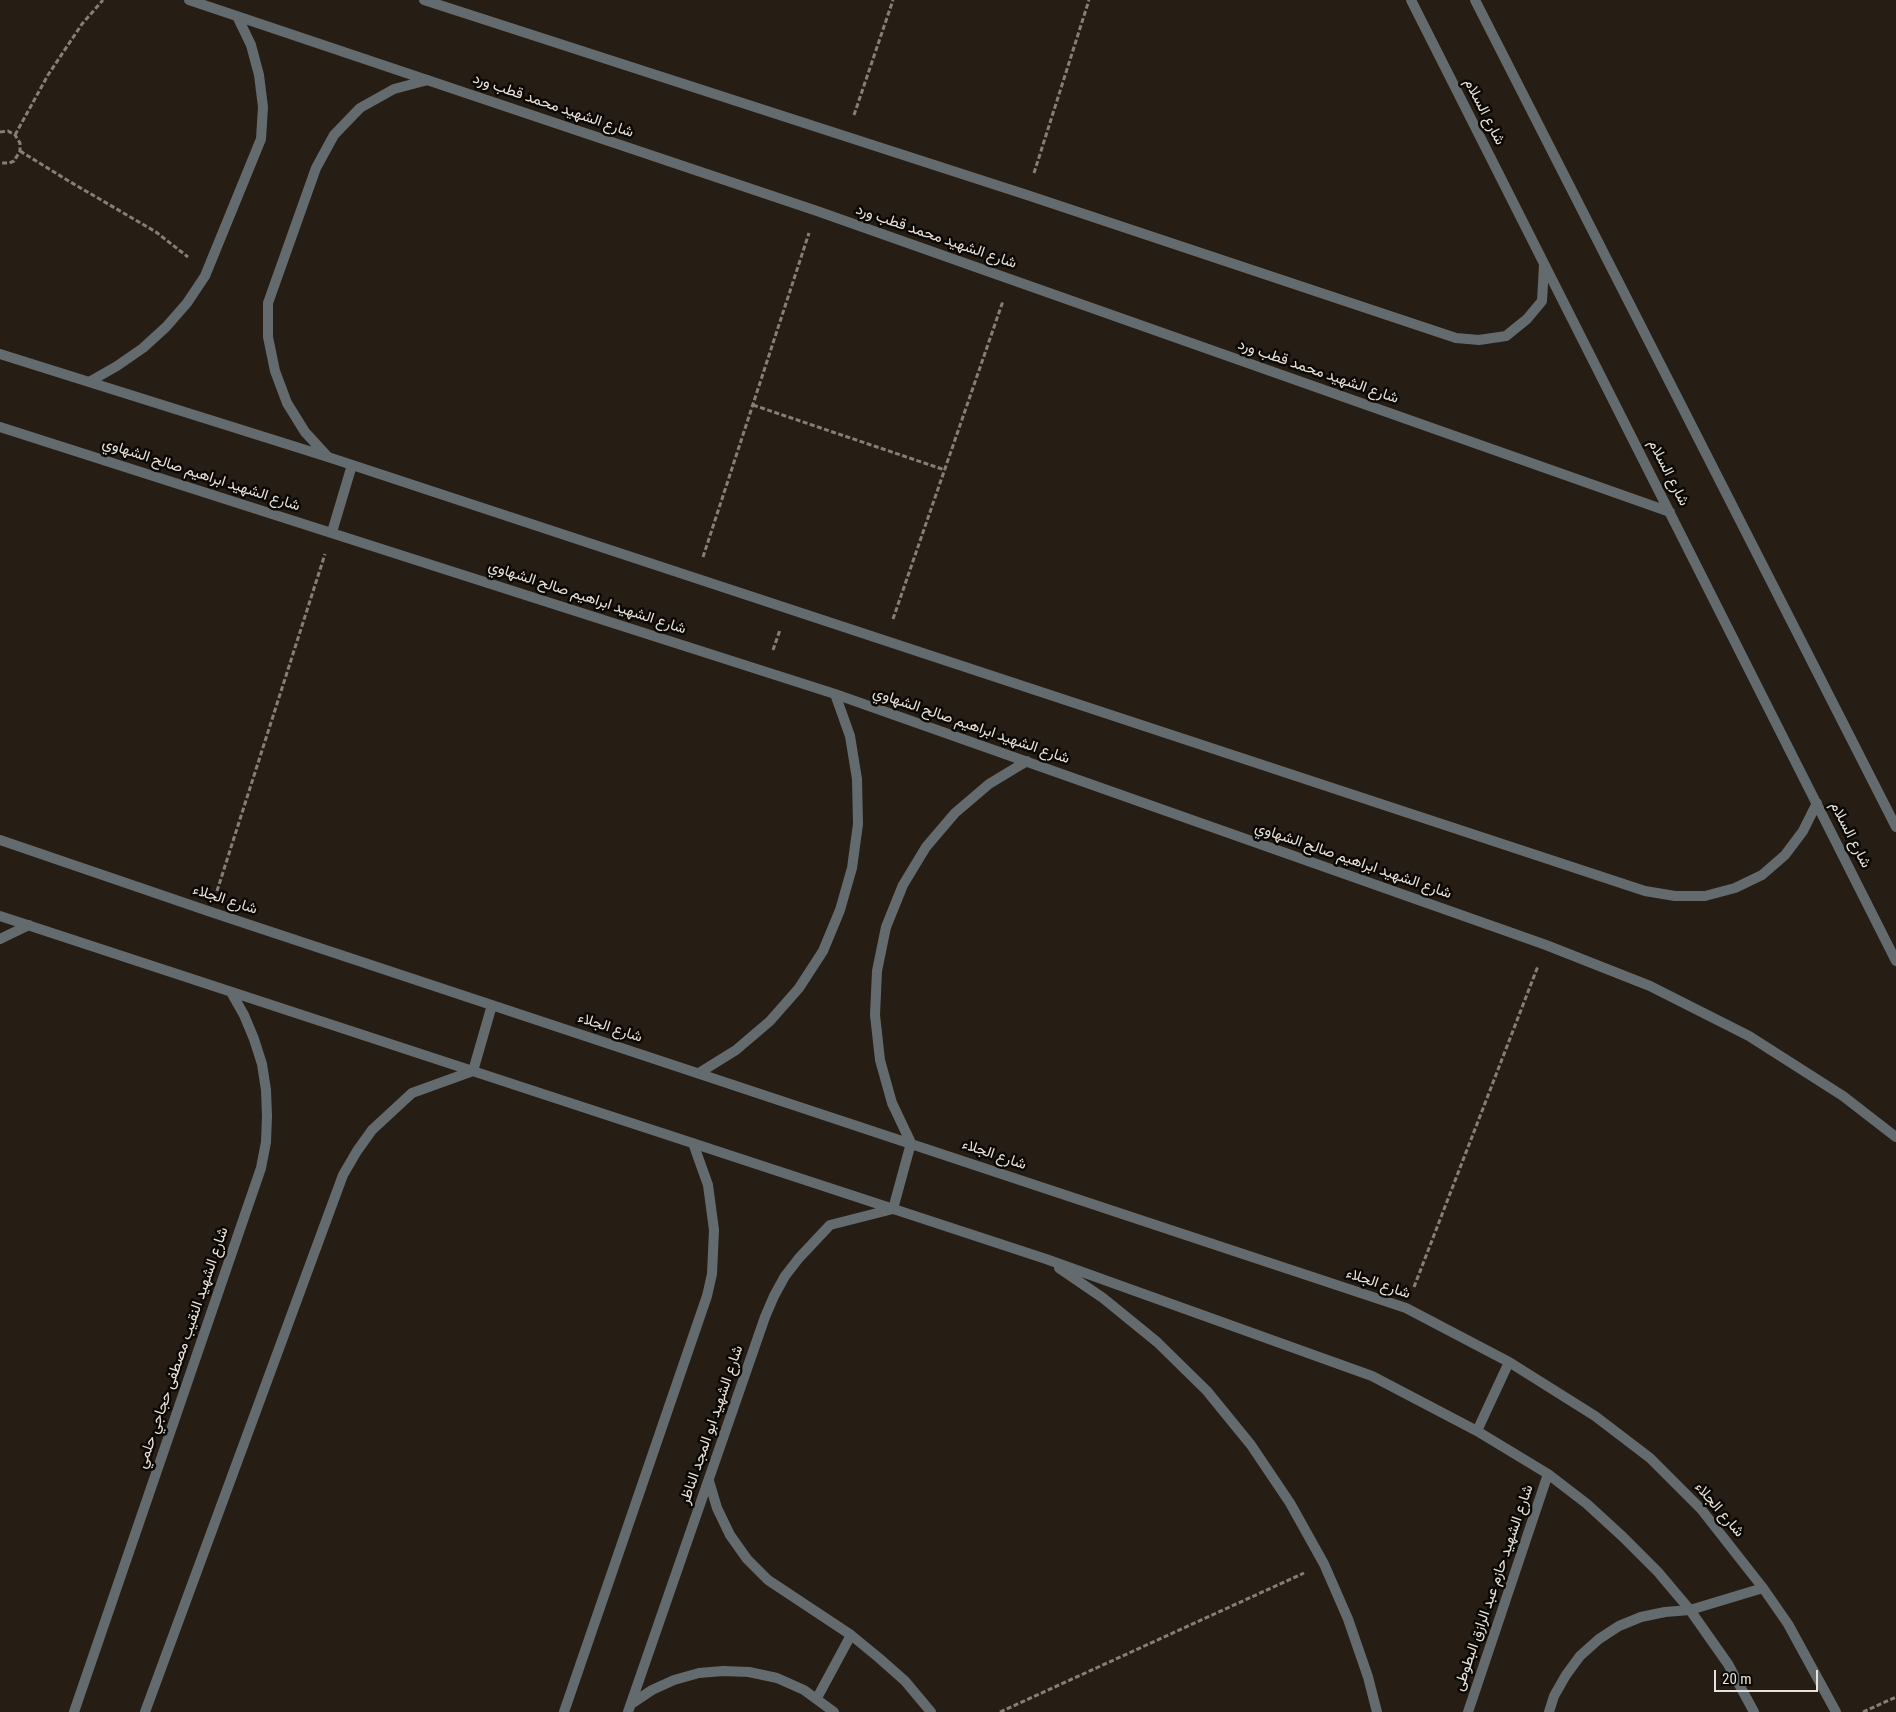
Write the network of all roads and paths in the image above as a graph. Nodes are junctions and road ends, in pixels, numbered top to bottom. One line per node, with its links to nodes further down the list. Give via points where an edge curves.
1 (103, 0): 11 (path, via 82,24 48,75)
2 (189, 0): 8 (street, شارع الشهيد محمد قطب ورد)
3 (424, 0): 12 (street)
4 (893, 0): 12 (path)
5 (1089, 0): 15 (path)
6 (1411, 0): 17 (street, شارع السلام)
7 (1474, 0): 36 (street)
8 (237, 16): 9 (street, شارع الشهيد محمد قطب ورد); 18 (street, via 251,45 259,75 263,107 260,139)
9 (430, 80): 16 (street, شارع الشهيد محمد قطب ورد); 24 (street, via 394,89 360,108 334,135 316,168 268,303 268,337 275,371 287,403 305,432)
10 (0, 132): 11 (path)
11 (16, 135): 13 (path)
12 (847, 137): 15 (street)
13 (20, 151): 14 (path, via 14,161); 18 (path, via 156,232 183,252)
14 (0, 163)
15 (1027, 195): 17 (street, via 1456,338 1479,340 1506,336 1527,319 1542,301)
16 (816, 211): 19 (street, شارع الشهيد محمد قطب ورد); 22 (path)
17 (1544, 265): 27 (street, شارع السلام)
18 (205, 276): 21 (street, via 177,315 143,348)
19 (1010, 279): 26 (path); 27 (street, شارع الشهيد محمد قطب ورد)
20 (0, 354): 21 (street)
21 (89, 382): 24 (street)
22 (753, 404): 26 (path); 29 (path)
23 (0, 426): 28 (street, شارع الشهيد ابراهيم صالح الشهاوي)
24 (328, 457): 25 (street)
25 (352, 465): 28 (street); 29 (street)
26 (945, 470): 31 (path)
27 (1670, 512): 35 (street, شارع السلام)
28 (332, 532): 32 (street, شارع الشهيد ابراهيم صالح الشهاوي); 38 (path)
29 (696, 578): 30 (street)
30 (788, 608): 31 (street); 32 (path)
31 (885, 641): 35 (street, via 1645,891 1705,896 1735,888 1762,875 1785,855 1803,831)
32 (766, 671): 33 (street, شارع الشهيد ابراهيم صالح الشهاوي)
33 (835, 694): 34 (street, شارع الشهيد ابراهيم صالح الشهاوي); 47 (street, via 850,736 857,779 858,824 852,868 840,910 823,951 799,988 770,1021 736,1050)
34 (1027, 762): 42 (street, شارع الشهيد ابراهيم صالح الشهاوي); 50 (street, via 989,784 954,814 926,847 903,885 886,927 877,971 875,1015 880,1060 892,1103)
35 (1817, 803): 43 (street, شارع السلام)
36 (1896, 827)
37 (0, 840): 38 (street, شارع الجلاء)
38 (211, 912): 45 (street, شارع الجلاء)
39 (0, 916): 40 (street)
40 (29, 925): 41 (street); 44 (street)
41 (0, 939)
42 (1546, 945): 48 (street, شارع الشهيد ابراهيم صالح الشهاوي, via 1650,986 1749,1036 1843,1096); 53 (path)
43 (1896, 961)
44 (231, 992): 46 (street); 65 (street, شارع الشهيد النقيب مصطفى حجاجي حلمي, via 254,1039 263,1072 267,1116 261,1168)
45 (492, 1005): 46 (street); 47 (street, شارع الجلاء)
46 (473, 1071): 49 (street); 66 (street, via 412,1093 372,1130 343,1175)
47 (699, 1073): 50 (street, شارع الجلاء)
48 (1896, 1137)
49 (693, 1143): 51 (street); 67 (street, via 708,1185 714,1230 712,1274)
50 (911, 1143): 51 (street); 53 (street, شارع الجلاء)
51 (893, 1209): 52 (street); 57 (street, شارع الشهيد ابو المجد الناظر, via 830,1225 785,1276 765,1317)
52 (1046, 1259): 55 (street, via 1372,1376); 58 (street, via 1104,1298 1157,1342 1207,1391 1251,1445 1290,1503)
53 (1406, 1308): 54 (street, شارع الجلاء)
54 (1509, 1362): 55 (street); 59 (street, شارع الجلاء, via 1595,1416 1650,1458 1701,1509)
55 (1477, 1430): 56 (street)
56 (1548, 1474): 60 (street, via 1623,1537); 72 (street, شارع الشهيد حازم عبد الرازق البطوطى)
57 (708, 1480): 61 (street, via 730,1535 747,1559 768,1580); 64 (street, شارع الشهيد ابو المجد الناظر)
58 (1324, 1564): 70 (path); 71 (street, via 1348,1620)
59 (1763, 1588): 60 (street); 75 (street, شارع الجلاء, via 1788,1624)
60 (1690, 1610): 73 (street, via 1642,1617 1619,1626 1599,1640 1580,1656 1566,1675); 74 (street, via 1728,1664)
61 (851, 1635): 63 (street); 69 (street, via 905,1681)
62 (1896, 1697): 76 (path)
63 (817, 1698): 64 (street, via 777,1678 723,1671 674,1680 652,1690); 68 (street)
64 (630, 1708)
65 (74, 1712)
66 (145, 1712)
67 (564, 1712)
68 (834, 1712)
69 (931, 1712)
70 (1000, 1712)
71 (1377, 1712)
72 (1468, 1712)
73 (1549, 1712)
74 (1754, 1712)
75 (1836, 1712)
76 (1863, 1712)

